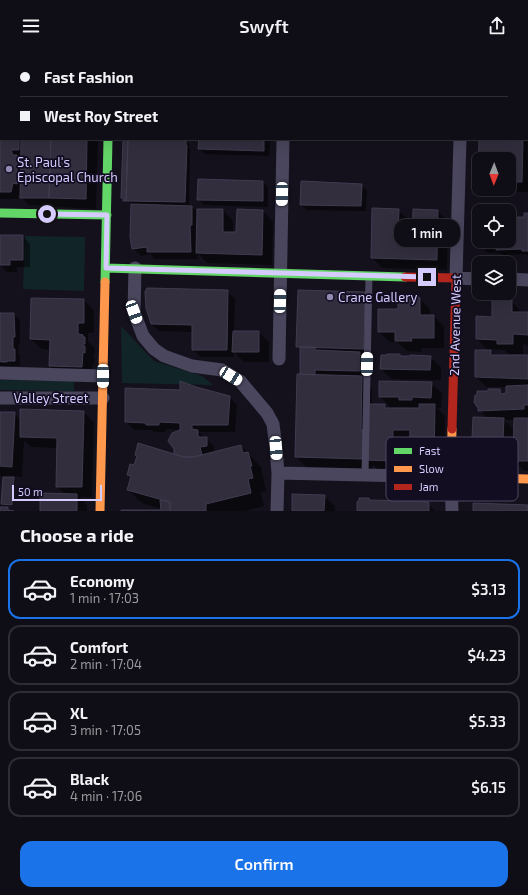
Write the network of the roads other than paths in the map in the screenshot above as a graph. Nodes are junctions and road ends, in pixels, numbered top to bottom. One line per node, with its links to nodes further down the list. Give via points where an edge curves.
1 (447, 52): 2 (street)
2 (462, 52)
3 (108, 140): 7 (street)
4 (283, 140): 10 (street)
5 (460, 140): 12 (street, 2nd Avenue West)
6 (0, 213): 7 (street)
7 (107, 215): 8 (street)
8 (106, 268): 9 (street); 18 (street)
9 (136, 268): 10 (street); 22 (street, via 134,312 143,336 164,356 192,366 222,370 240,381 273,424)
10 (280, 273): 11 (street); 16 (street)
11 (369, 276): 12 (street); 23 (lane)
12 (456, 278): 13 (street); 21 (street, 2nd Avenue West)
13 (472, 279)
14 (516, 279): 15 (street)
15 (528, 280)
16 (279, 359)
17 (0, 373): 18 (street, Valley Street)
18 (103, 376): 20 (street)
19 (0, 398): 20 (street, Valley Street)
20 (103, 398): 28 (street)
21 (452, 437)
22 (278, 473): 23 (street); 29 (street)
23 (365, 475): 24 (street)
24 (386, 475)
25 (518, 479): 26 (street)
26 (528, 479)
27 (453, 501): 30 (street, 2nd Avenue West)
28 (100, 511)
29 (276, 511)
30 (452, 511)

